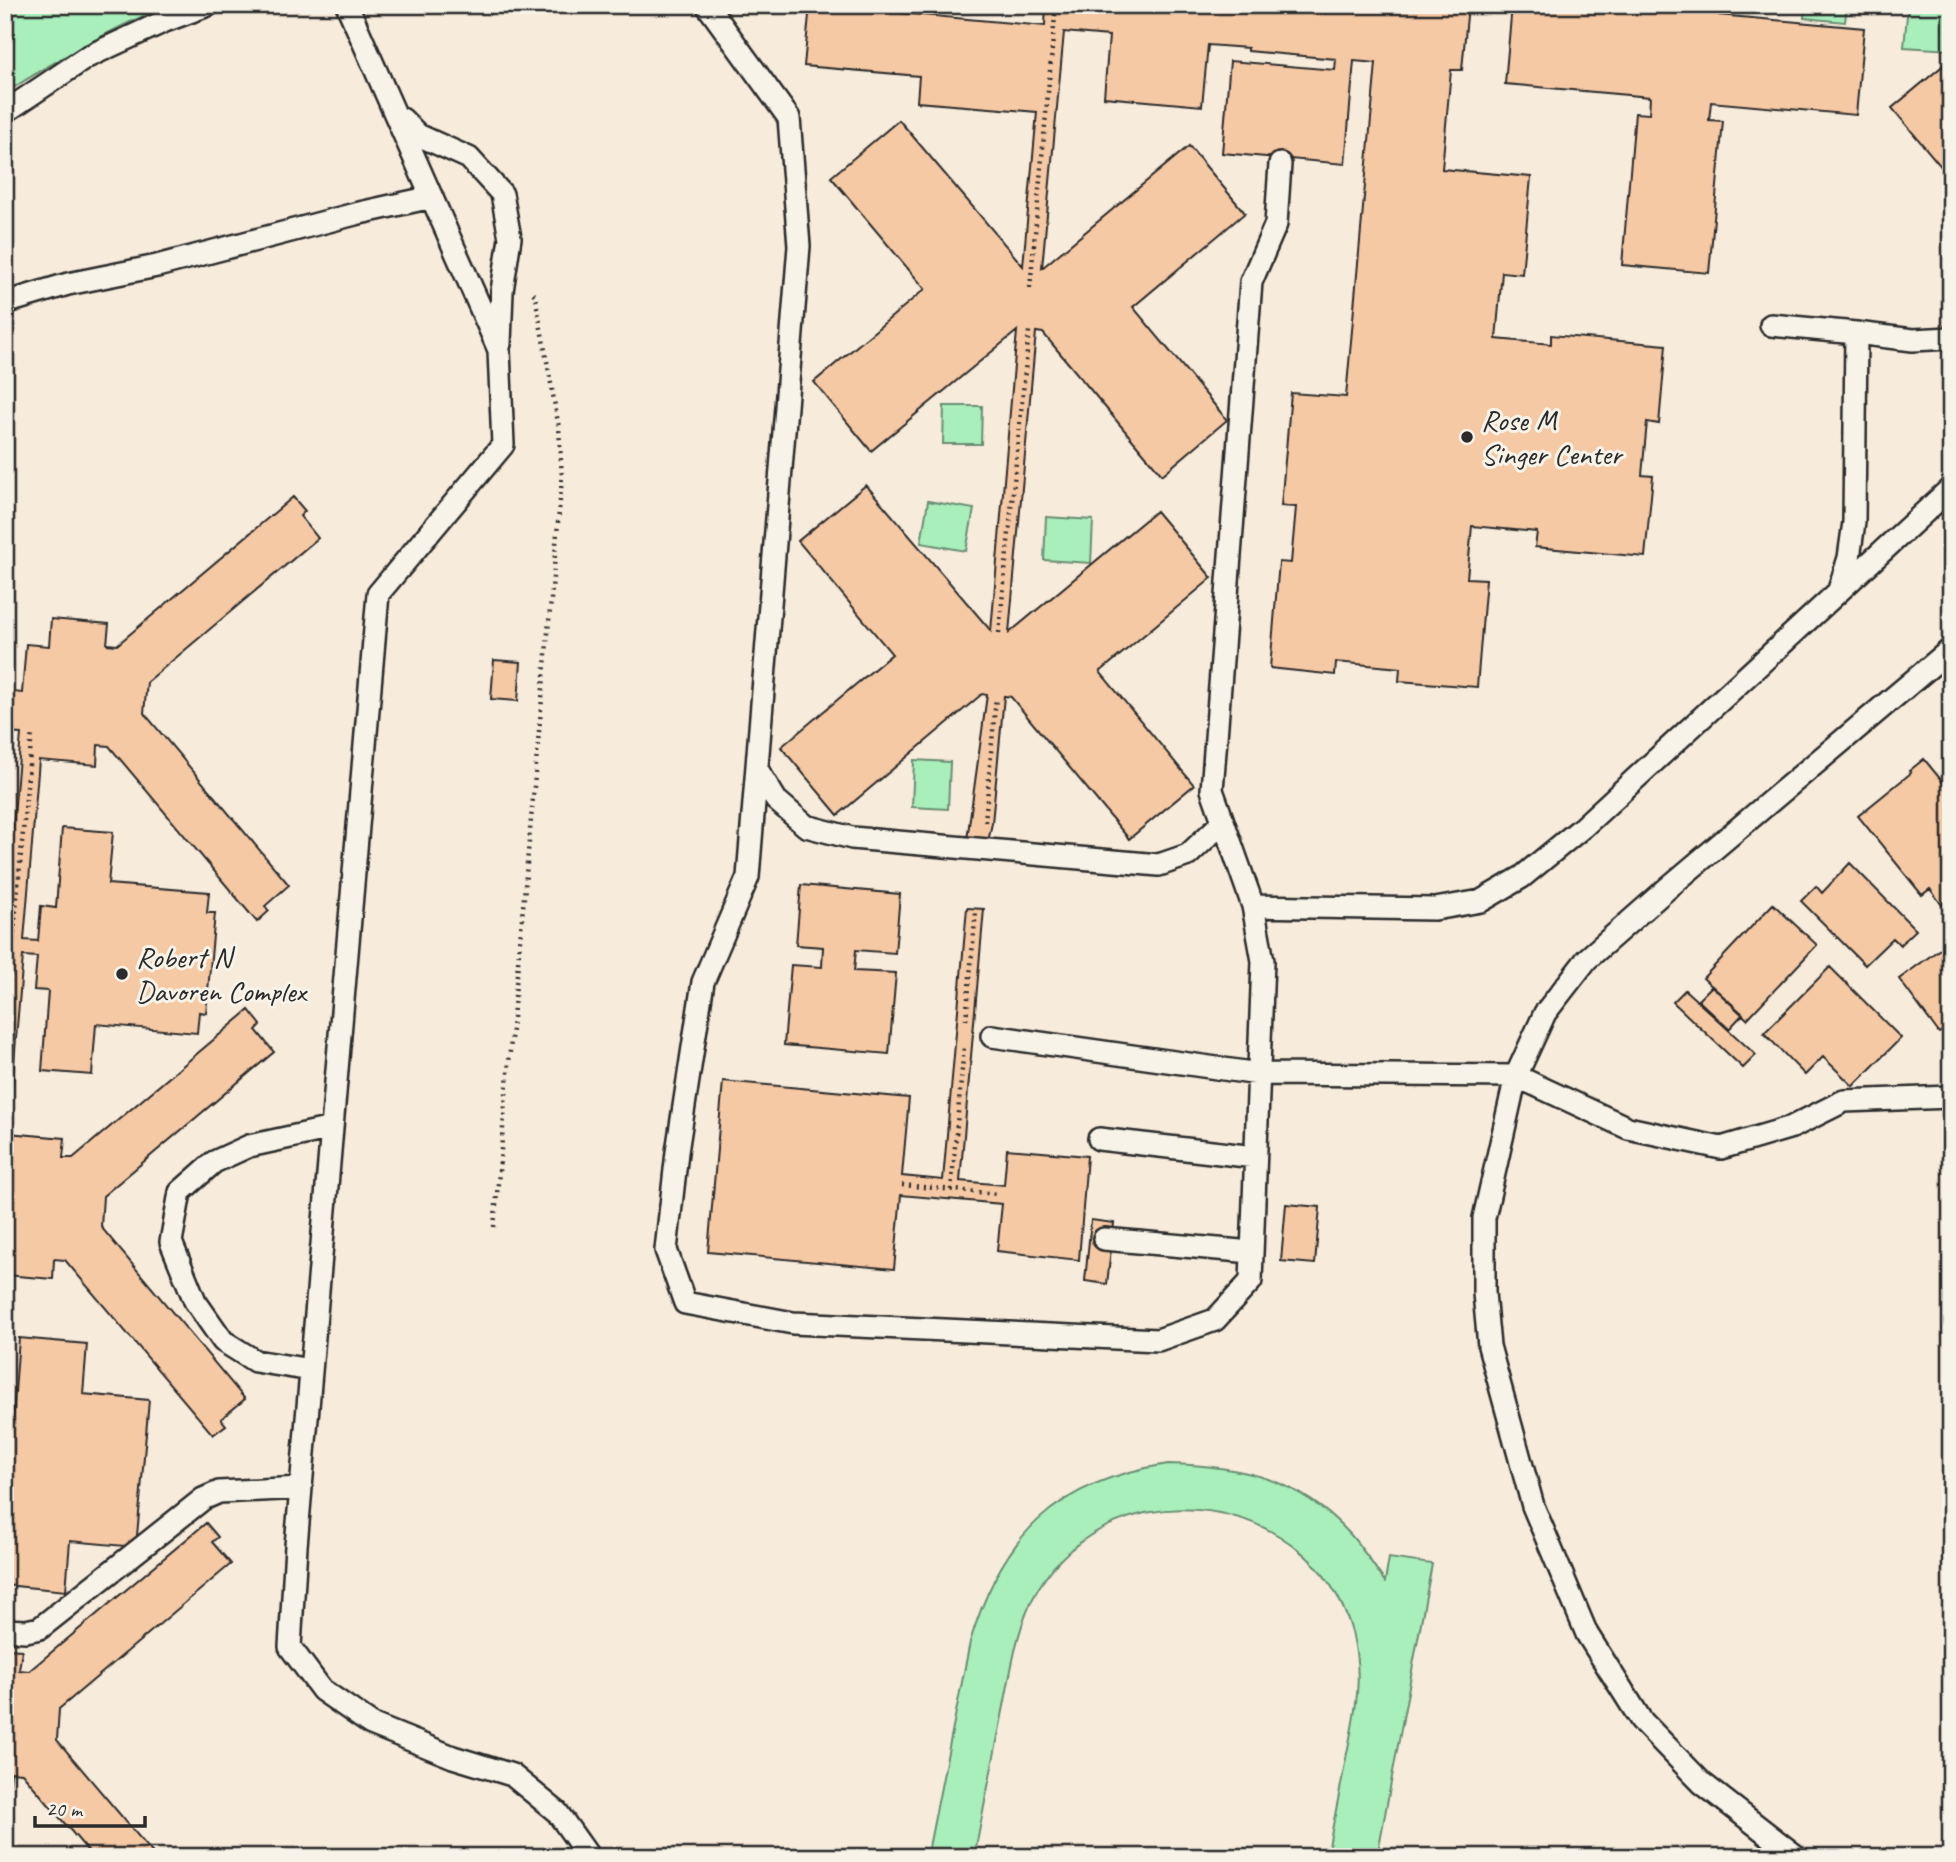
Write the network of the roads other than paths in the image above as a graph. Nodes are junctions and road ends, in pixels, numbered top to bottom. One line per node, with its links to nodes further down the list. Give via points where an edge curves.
1 (208, 5): 4 (lane, via 87,57)
2 (347, 5): 5 (lane)
3 (707, 5): 16 (lane, via 789,118 799,246)
4 (5, 112)
5 (394, 112): 7 (lane); 12 (lane, via 418,135 469,158 502,194 510,238)
6 (1280, 164): 17 (lane, via 1276,224 1251,282 1212,790)
7 (432, 197): 8 (lane); 12 (lane)
8 (5, 303)
9 (1771, 325): 10 (lane)
10 (1856, 333): 11 (lane, via 1913,340); 14 (lane, via 1854,522)
11 (1951, 338)
12 (499, 350): 23 (lane, via 503,444 378,594)
13 (1951, 488): 14 (lane)
14 (1838, 592): 18 (lane, via 1583,827 1522,877 1481,901 1435,909)
15 (1951, 649): 21 (lane, via 1587,959 1545,1013)
16 (757, 769): 17 (lane, via 776,800 806,826 852,838 1159,865 1188,855); 27 (lane, via 748,877 703,982 677,1152 666,1250 685,1303 793,1323 1158,1340 1216,1320 1251,1281)
17 (1223, 822): 18 (lane)
18 (1253, 906): 20 (lane, via 1263,961)
19 (992, 1036): 20 (lane)
20 (1259, 1074): 21 (lane); 25 (lane)
21 (1516, 1076): 22 (lane, via 1628,1128 1721,1148 1792,1127 1844,1101); 32 (lane, via 1484,1217 1484,1293 1489,1346 1533,1506 1587,1634 1641,1720 1702,1783)
22 (1951, 1097)
23 (332, 1128): 28 (lane); 28 (lane, via 249,1146 214,1162 180,1192 171,1242 195,1301 223,1341 255,1361)
24 (1099, 1139): 25 (lane)
25 (1255, 1157): 27 (lane)
26 (1104, 1239): 27 (lane)
27 (1252, 1252)
28 (311, 1370): 29 (lane)
29 (301, 1488): 30 (lane, via 219,1492 203,1499 40,1628); 31 (lane, via 290,1647 322,1690 371,1724 512,1775 557,1812)
30 (5, 1630)
31 (589, 1857)
32 (1797, 1857)

